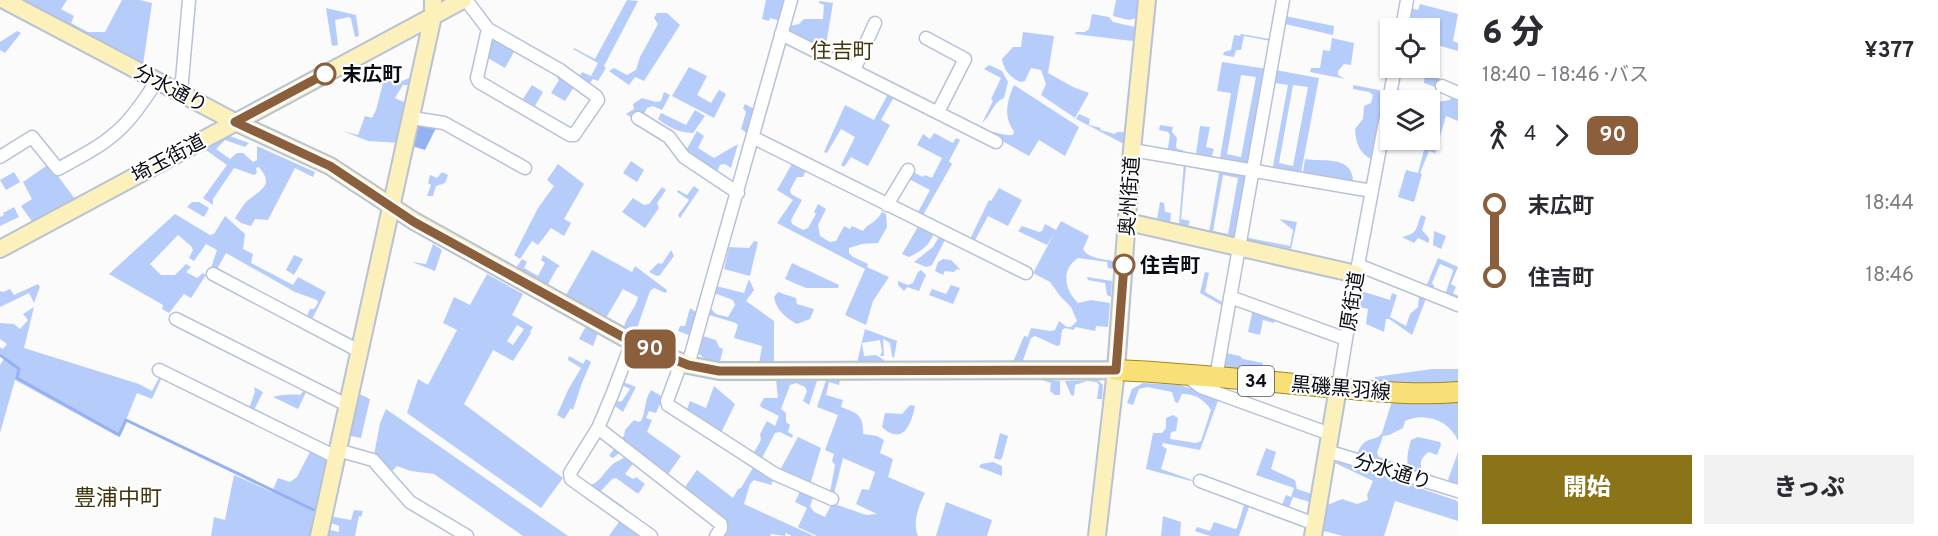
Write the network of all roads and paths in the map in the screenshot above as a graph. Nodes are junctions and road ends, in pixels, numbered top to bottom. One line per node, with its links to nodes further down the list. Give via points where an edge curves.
1 (189, 0): 18 (street)
2 (464, 0): 8 (street, 埼玉街道); 11 (street)
3 (791, 0): 12 (street)
4 (1147, 0): 26 (street, 奥州街道)
5 (1283, 0): 29 (street)
6 (1407, 0): 9 (street)
7 (9, 1): 16 (street, 分水通り)
8 (433, 8): 21 (street); 23 (street, 埼玉街道)
9 (1404, 18)
10 (874, 23): 14 (street)
11 (488, 29): 11 (street, via 479,82 574,135 598,100 596,96 560,70)
12 (781, 34): 14 (street); 24 (street)
13 (926, 38): 20 (street, via 965,59)
14 (855, 70): 20 (street)
15 (1393, 78): 31 (street, 原街道)
16 (158, 80): 18 (street, 分水通り); 27 (street, via 126,124 97,148 58,169 32,136)
17 (1442, 86): 19 (street)
18 (181, 92): 23 (street, 分水通り)
19 (1458, 93)
20 (938, 112): 25 (street)
21 (412, 118): 28 (street, via 444,123); 34 (street)
22 (638, 118): 32 (street, via 669,137 684,156)
23 (235, 122): 34 (street, 分水通り, via 330,166); 37 (street, 埼玉街道)
24 (754, 138): 32 (street); 33 (street)
25 (996, 142)
26 (1132, 150): 29 (street); 35 (street, 奥州街道)
27 (0, 157)
28 (525, 168)
29 (1253, 169): 31 (street); 36 (street)
30 (908, 170): 33 (street)
31 (1372, 191): 38 (street, 原街道)
32 (738, 193): 47 (street)
33 (887, 205): 39 (street)
34 (390, 207): 45 (street, 分水通り); 46 (street)
35 (1128, 222): 36 (street); 49 (street, 奥州街道)
36 (1238, 246): 38 (street); 41 (street)
37 (0, 249)
38 (1357, 270): 42 (street); 44 (street, 原街道)
39 (1026, 273)
40 (213, 274): 46 (street)
41 (1230, 297): 44 (street); 51 (street)
42 (1458, 304)
43 (176, 320): 54 (street)
44 (1346, 339): 52 (street, 原街道)
45 (632, 342): 47 (street, 分水通り); 55 (street)
46 (359, 351): 54 (street)
47 (685, 364): 49 (street, 分水通り, via 719,371); 61 (street, via 668,405 775,474)
48 (159, 370): 58 (street)
49 (1116, 370): 50 (main road, 黒磯黒羽線 / 34); 67 (street, 奥州街道)
50 (1183, 374): 51 (main road, 黒磯黒羽線 / 34); 56 (street, via 1201,387)
51 (1216, 377): 52 (main road, 黒磯黒羽線 / 34)
52 (1338, 388): 53 (main road, 黒磯黒羽線 / 34, via 1396,393); 56 (street, 原街道)
53 (1458, 392)
54 (347, 405): 58 (street)
55 (598, 428): 65 (street, via 570,473 571,479); 66 (street, via 721,524)
56 (1330, 434): 57 (street, 原街道)
57 (1327, 451): 60 (street, 分水通り); 62 (street, 原街道)
58 (336, 454): 63 (street); 64 (street, via 373,460 410,502)
59 (1200, 481): 62 (street)
60 (1458, 491)
61 (832, 499)
62 (1314, 530)
63 (319, 536)
64 (467, 536)
65 (651, 536)
66 (716, 536)
67 (1097, 536)

